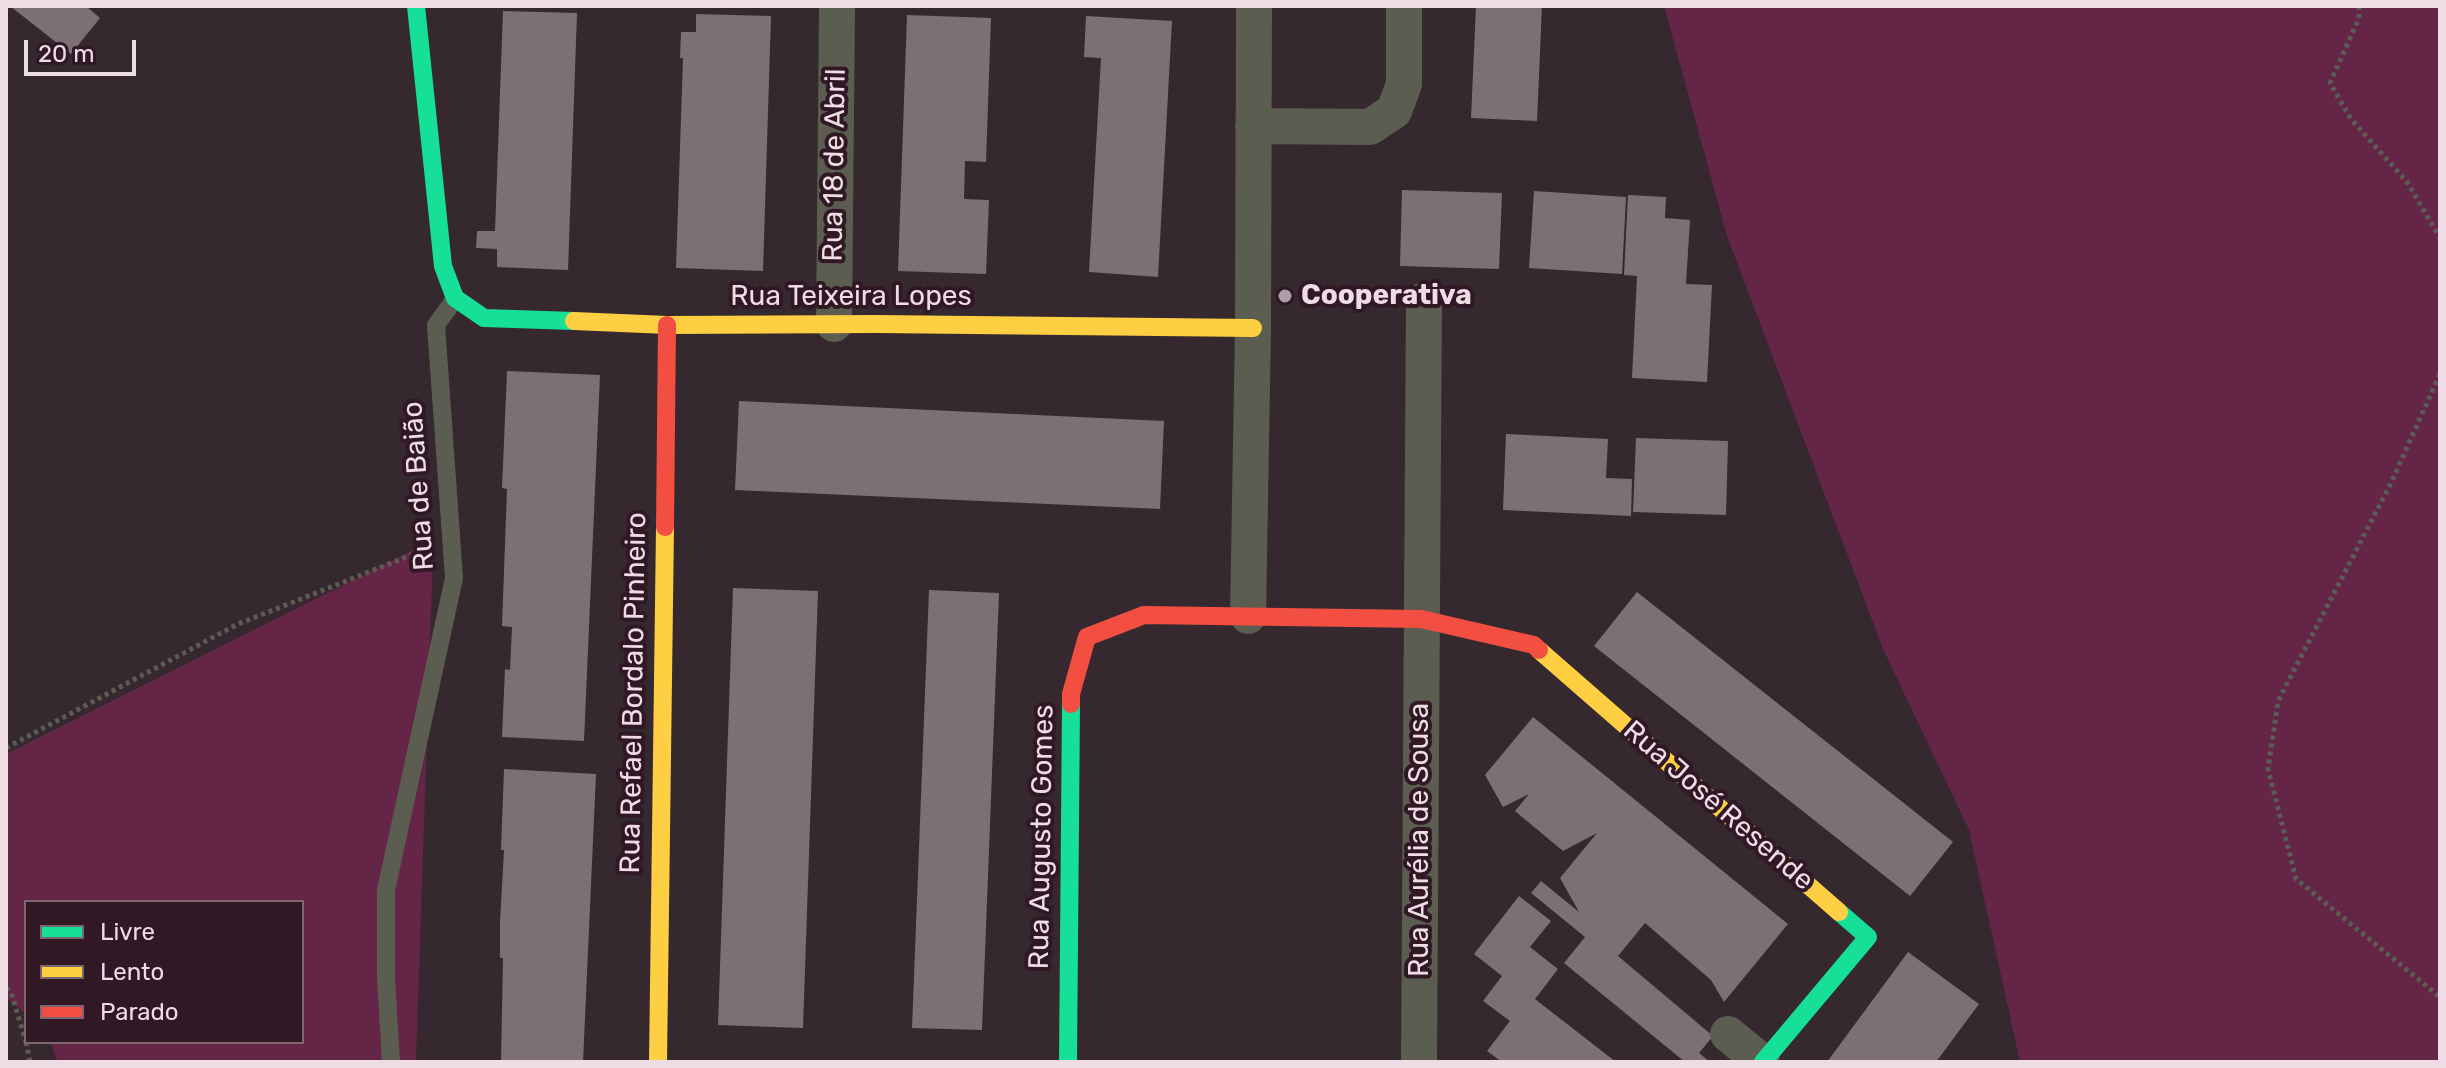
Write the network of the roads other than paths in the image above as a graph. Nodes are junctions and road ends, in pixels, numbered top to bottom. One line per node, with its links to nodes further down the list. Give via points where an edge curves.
1 (416, 6): 6 (street, via 443,266)
2 (837, 6): 8 (street, Rua 18 de Abril)
3 (1254, 6): 5 (street)
4 (1404, 6): 5 (street, via 1404,84 1394,111 1370,127)
5 (1253, 126): 10 (street)
6 (455, 298): 9 (street, Rua Teixeira Lopes, via 484,318); 14 (lane, Rua de Baião, via 436,325 454,578 386,890)
7 (1424, 300): 12 (street, Rua Aurélia de Sousa)
8 (834, 324): 9 (street, Rua Teixeira Lopes); 10 (street, Rua Teixeira Lopes)
9 (667, 325): 15 (street, Rua Refael Bordalo Pinheiro)
10 (1253, 328): 11 (street)
11 (1248, 616): 12 (street); 16 (street, Rua Augusto Gomes, via 1144,615 1087,637 1071,694)
12 (1421, 619): 17 (street, Rua Aurélia de Sousa); 18 (street, Rua José Resende, via 1534,645 1868,937)
13 (1728, 1034): 18 (street, Rua José Resende)
14 (391, 1062)
15 (658, 1062)
16 (1068, 1062)
17 (1419, 1062)
18 (1762, 1062)

